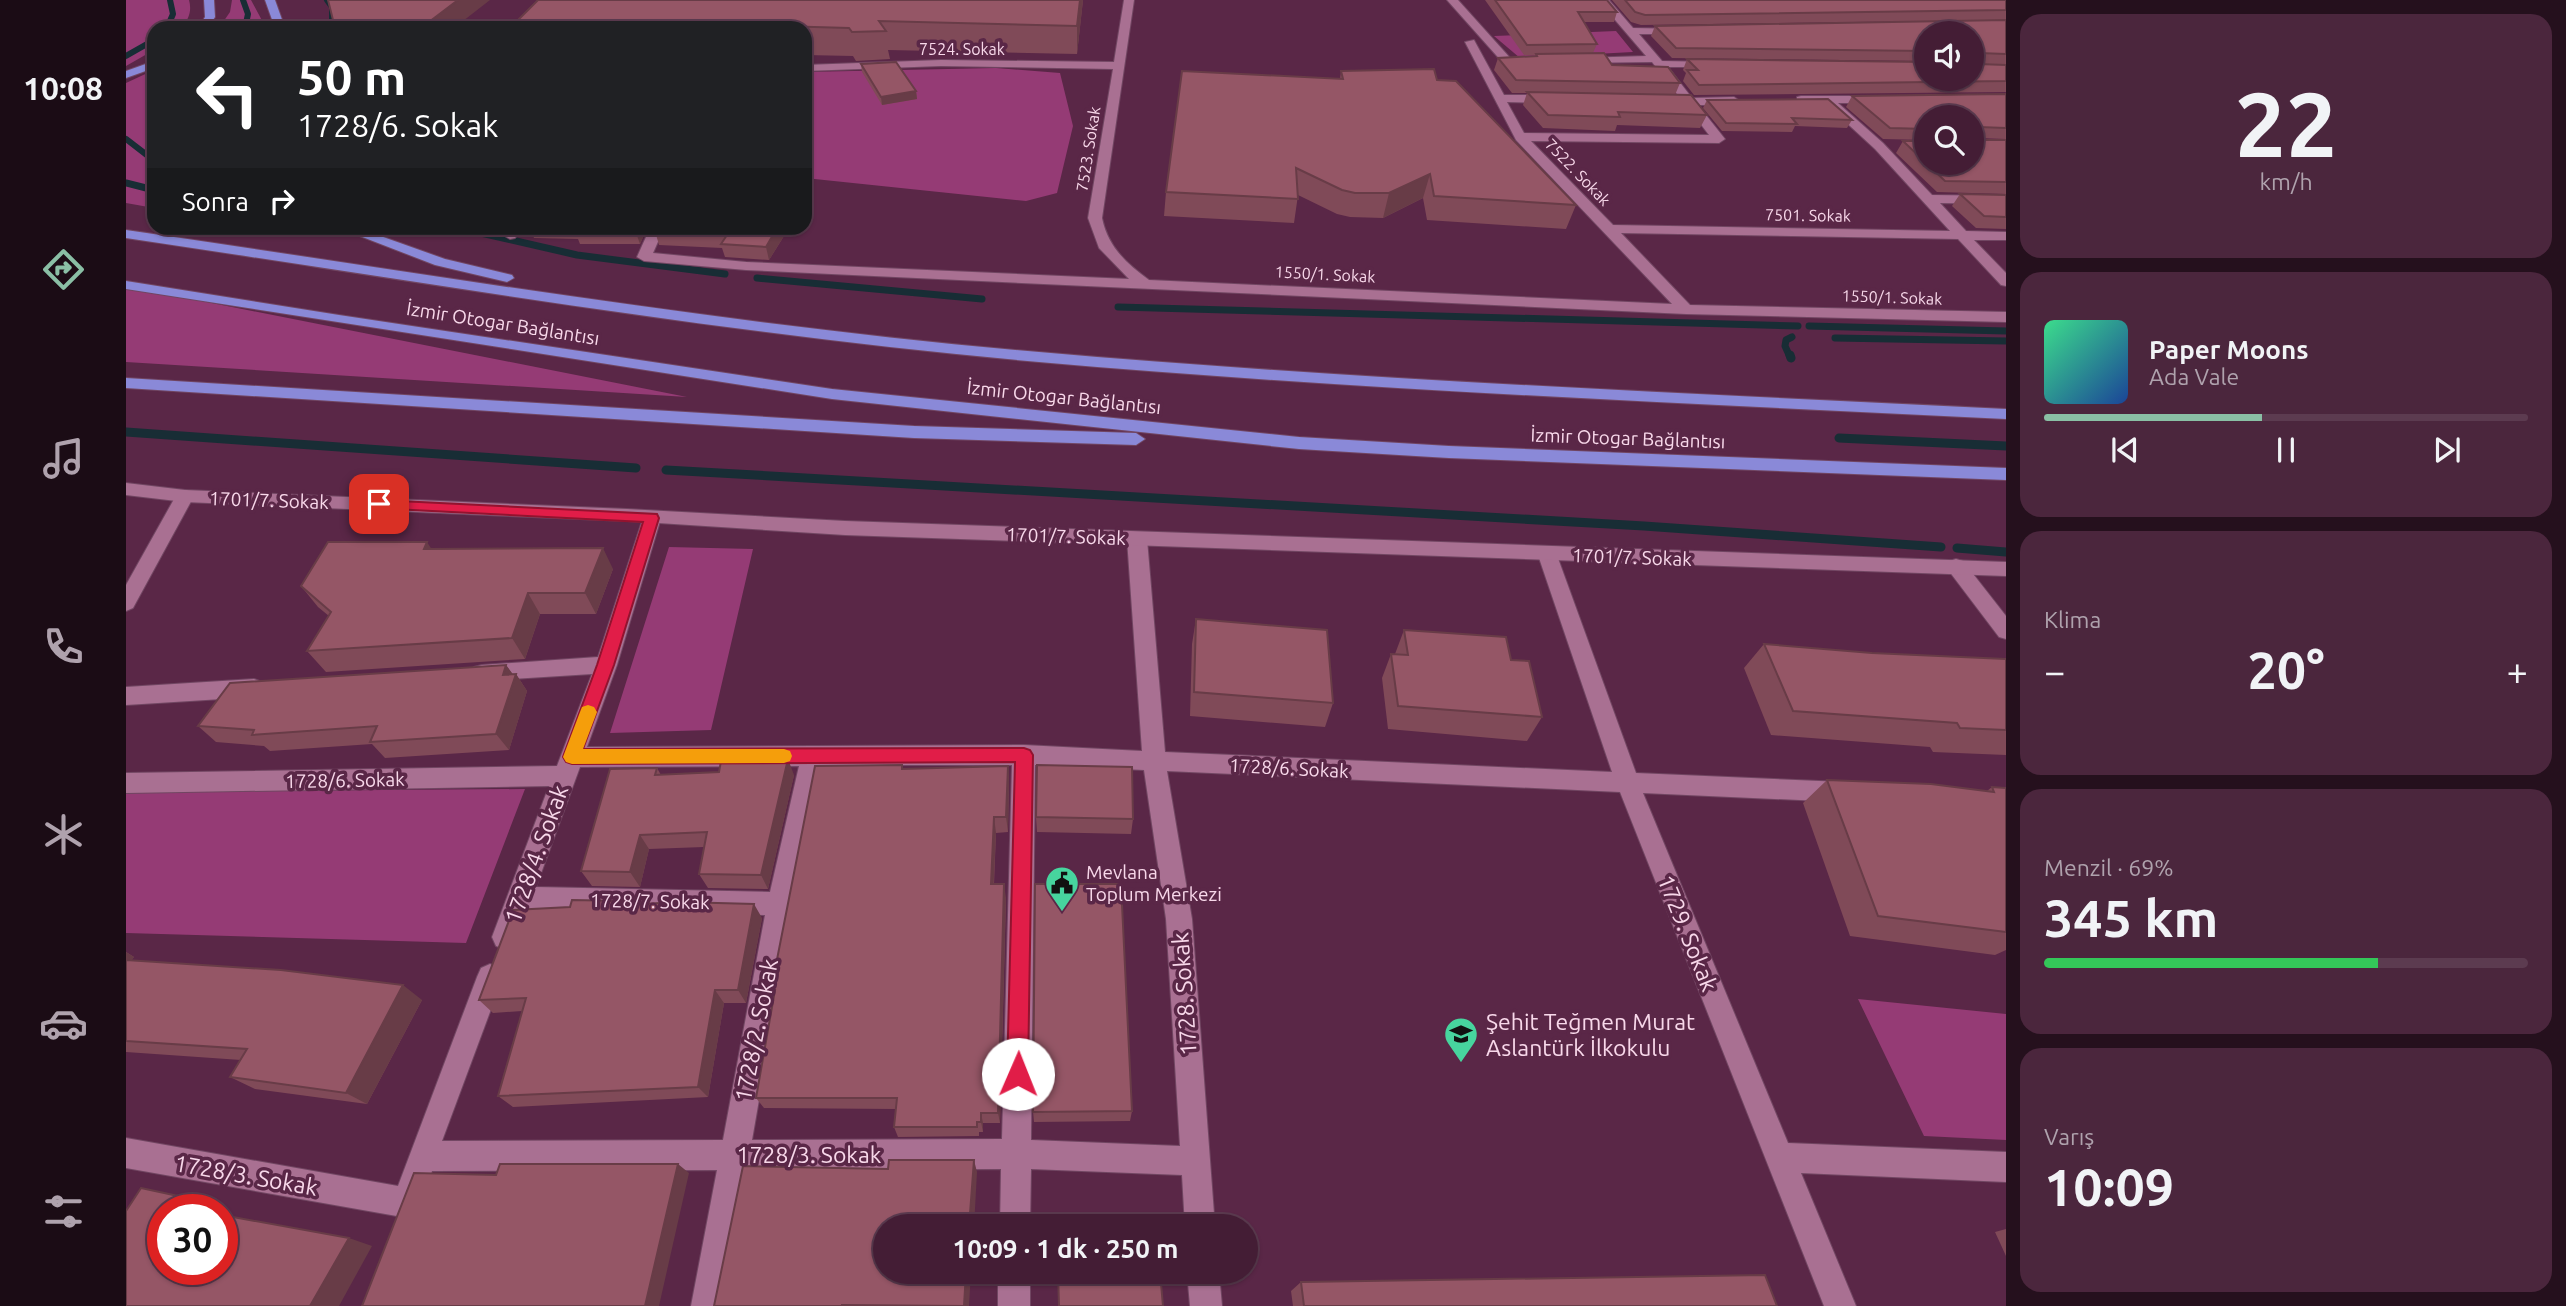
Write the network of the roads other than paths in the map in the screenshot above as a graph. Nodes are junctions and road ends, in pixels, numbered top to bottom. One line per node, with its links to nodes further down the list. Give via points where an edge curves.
1 (209, 0): 6 (highway)
2 (270, 0): 7 (highway)
3 (1129, 0): 17 (street, 7523. Sokak)
4 (1452, 0): 14 (street)
5 (1603, 0): 9 (street)
6 (207, 21)
7 (278, 21)
8 (1700, 30): 9 (street)
9 (1630, 32): 15 (street)
10 (1470, 42): 13 (street, 7522. Sokak)
11 (1521, 61): 14 (street)
12 (1561, 61): 15 (street)
13 (1480, 62): 14 (street); 21 (street, 7522. Sokak)
14 (1508, 62)
15 (1657, 62): 16 (street); 28 (street)
16 (1726, 64)
17 (1119, 66): 19 (street, 7524. Sokak, via 942,63); 41 (street, 7523. Sokak, via 1094,218 1097,232 1122,269)
18 (147, 67): 20 (highway)
19 (812, 68)
20 (126, 75)
21 (1498, 97): 22 (street); 29 (street, 7522. Sokak)
22 (1566, 99)
23 (1896, 99): 24 (street)
24 (1828, 100): 27 (street); 30 (street)
25 (1661, 101): 28 (street)
26 (1744, 101): 28 (street)
27 (1786, 101)
28 (1688, 102): 29 (street, via 1718,139)
29 (1520, 137): 34 (street, 7522. Sokak)
30 (1879, 146): 31 (street); 32 (street)
31 (1903, 146)
32 (1929, 199): 33 (street); 38 (street)
33 (2006, 200)
34 (1609, 229): 38 (street, 7501. Sokak); 44 (street, 7522. Sokak)
35 (126, 234): 43 (highway, İzmir Otogar Bağlantısı)
36 (365, 235): 43 (highway, via 440,262)
37 (654, 235): 41 (street, 1550/1. Sokak, via 644,257)
38 (1963, 236): 39 (street, 7501. Sokak); 40 (street)
39 (2006, 236)
40 (2006, 282)
41 (1145, 284): 44 (street, 1550/1. Sokak)
42 (126, 285): 48 (highway, İzmir Otogar Bağlantısı, via 832,394)
43 (631, 308): 47 (highway, İzmir Otogar Bağlantısı, via 1036,357 1385,383)
44 (1686, 309): 45 (street, 1550/1. Sokak)
45 (2006, 317)
46 (126, 383): 48 (highway, via 914,432)
47 (2006, 414)
48 (1299, 443): 49 (highway, İzmir Otogar Bağlantısı)
49 (2006, 474)
50 (126, 489): 51 (street, 1701/7. Sokak)
51 (185, 496): 52 (street, 1701/7. Sokak); 57 (street)
52 (652, 518): 53 (street, 1701/7. Sokak); 59 (street, 1728/4. Sokak)
53 (1137, 539): 54 (street, 1701/7. Sokak); 65 (street, 1728. Sokak)
54 (1548, 555): 55 (street, 1701/7. Sokak); 68 (street, 1729. Sokak)
55 (1956, 566): 56 (street, 1701/7. Sokak); 58 (street)
56 (2006, 569)
57 (126, 603)
58 (2006, 631)
59 (606, 665): 60 (street); 66 (street, 1728/4. Sokak)
60 (455, 675)
61 (277, 687): 62 (street)
62 (126, 696)
63 (1024, 755): 64 (street, 1728/6. Sokak); 65 (street, 1728/6. Sokak); 74 (street)
64 (812, 756): 66 (street, 1728/6. Sokak); 71 (street, 1728/2. Sokak)
65 (1154, 762): 68 (street, 1728/6. Sokak); 77 (street, 1728. Sokak, via 1179,919)
66 (568, 766): 67 (street, 1728/6. Sokak); 70 (street, 1728/4. Sokak)
67 (126, 783)
68 (1628, 784): 69 (street, 1728/6. Sokak); 76 (street, 1729. Sokak)
69 (1871, 793)
70 (519, 898): 71 (street, 1728/7. Sokak); 75 (street, 1728/4. Sokak)
71 (780, 904): 73 (street, 1728/2. Sokak)
72 (126, 1153): 81 (street, 1728/3. Sokak)
73 (733, 1153): 74 (street, 1728/3. Sokak); 75 (street, 1728/3. Sokak); 84 (street, 1728/2. Sokak)
74 (1016, 1154): 77 (street, 1728/3. Sokak); 79 (street)
75 (422, 1156): 81 (street, 1728/4. Sokak)
76 (1779, 1157): 78 (street); 87 (street, 1729. Sokak)
77 (1196, 1161): 80 (street, 1728. Sokak)
78 (2006, 1167)
79 (1015, 1214)
80 (1199, 1214)
81 (403, 1216)
82 (1014, 1284): 85 (street)
83 (1204, 1284): 86 (street)
84 (707, 1306)
85 (1014, 1306)
86 (1206, 1306)
87 (1840, 1306)

